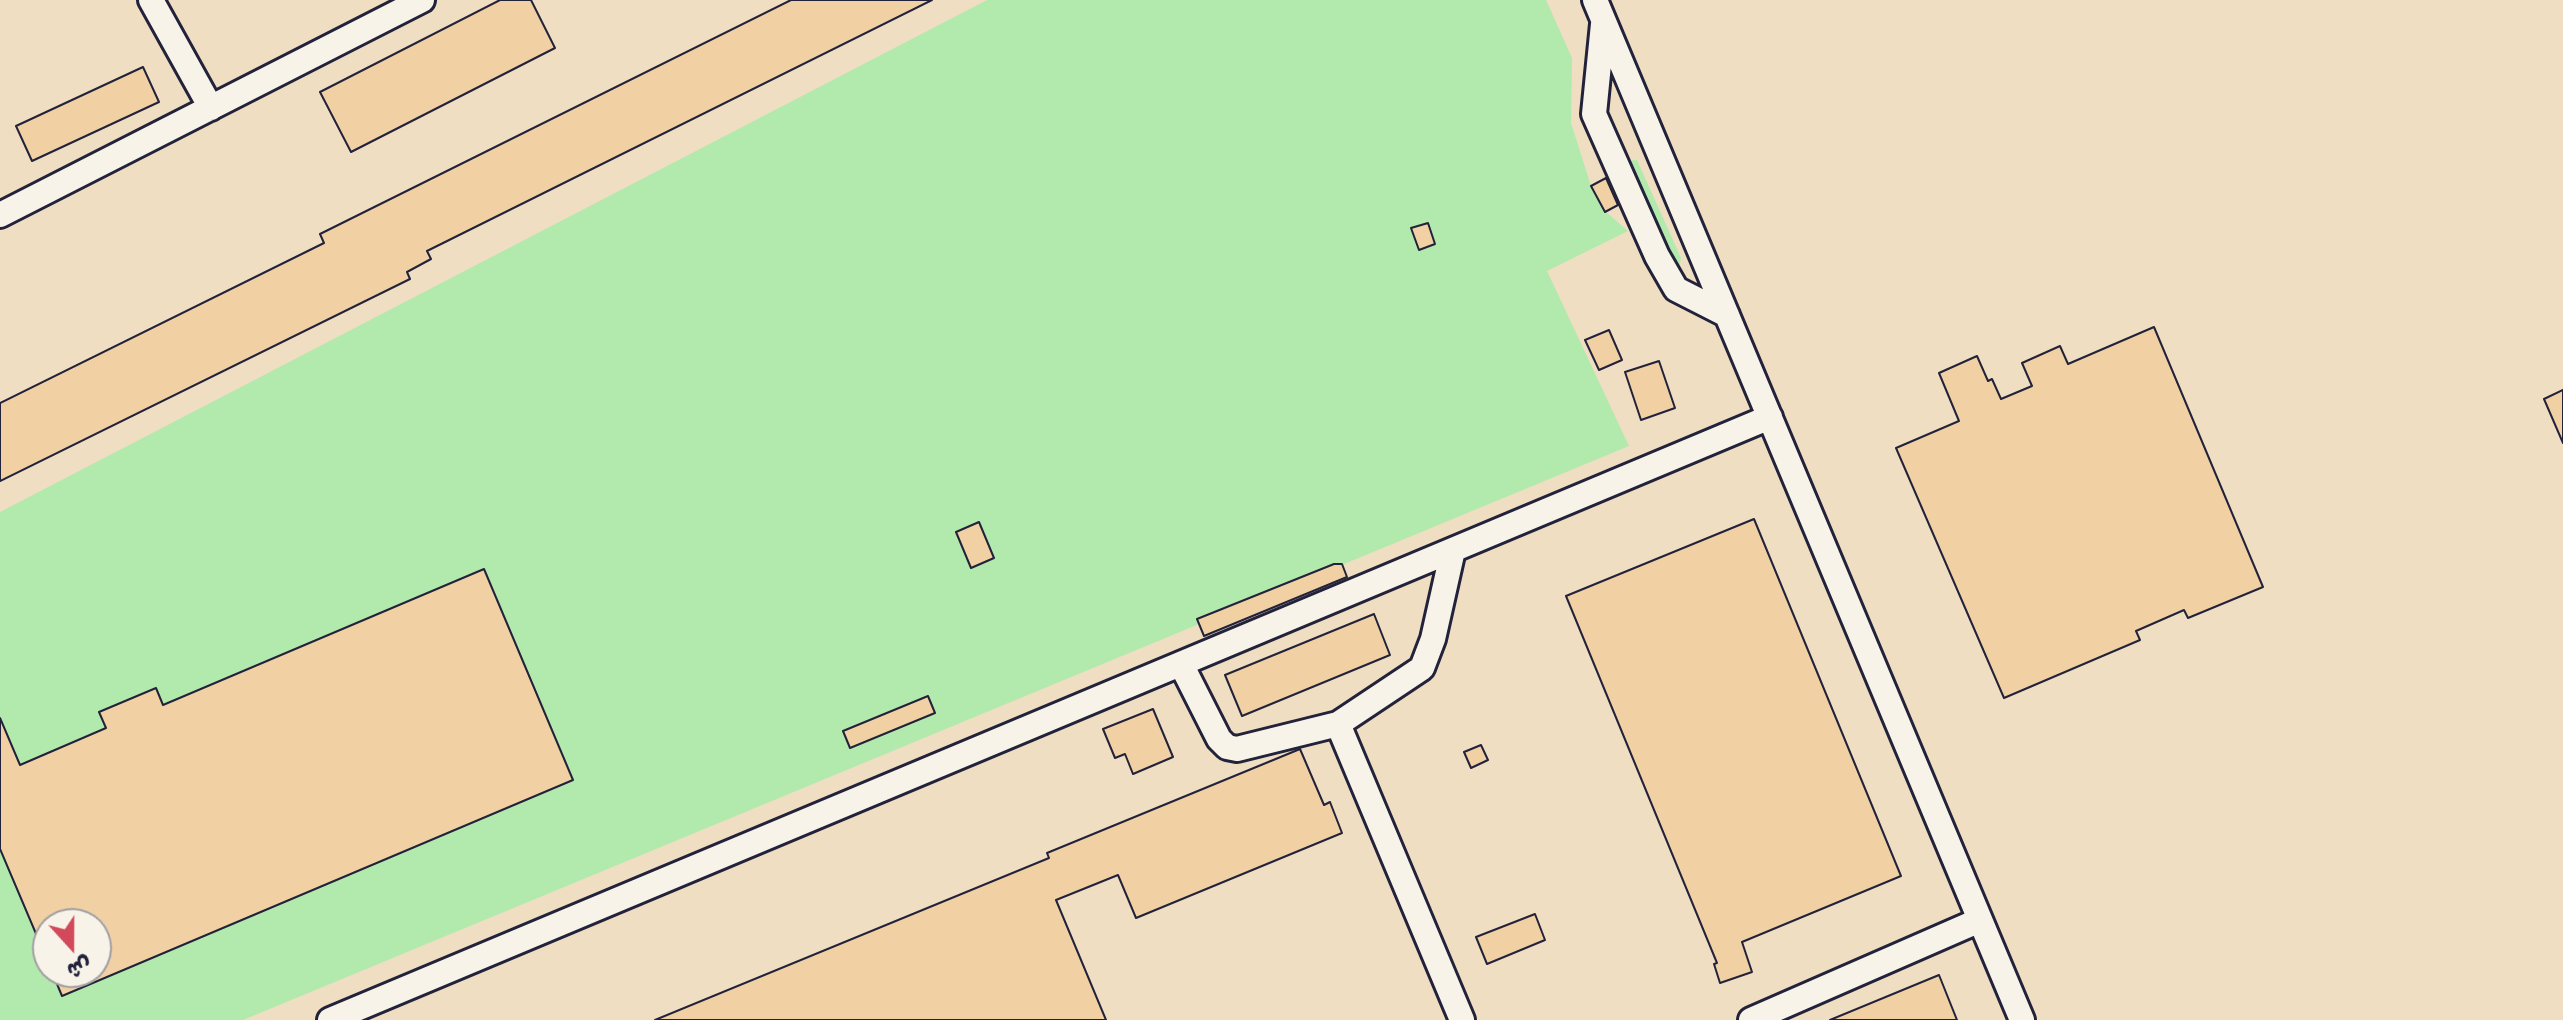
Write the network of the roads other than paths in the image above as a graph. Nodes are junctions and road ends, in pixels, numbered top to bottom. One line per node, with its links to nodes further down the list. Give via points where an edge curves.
1 (151, 0): 4 (lane)
2 (422, 0): 4 (lane)
3 (1599, 11): 6 (lane); 6 (lane, via 1594,114 1676,289)
4 (211, 108): 5 (lane)
5 (0, 215)
6 (1727, 315): 7 (lane)
7 (1770, 417): 8 (lane); 11 (lane)
8 (1453, 550): 9 (lane); 10 (lane, via 1422,668)
9 (1181, 664): 10 (lane, via 1227,747); 12 (lane)
10 (1338, 724): 13 (lane)
11 (1980, 920): 14 (lane); 15 (lane)
12 (330, 1020)
13 (1462, 1020)
14 (1751, 1020)
15 (2022, 1020)

